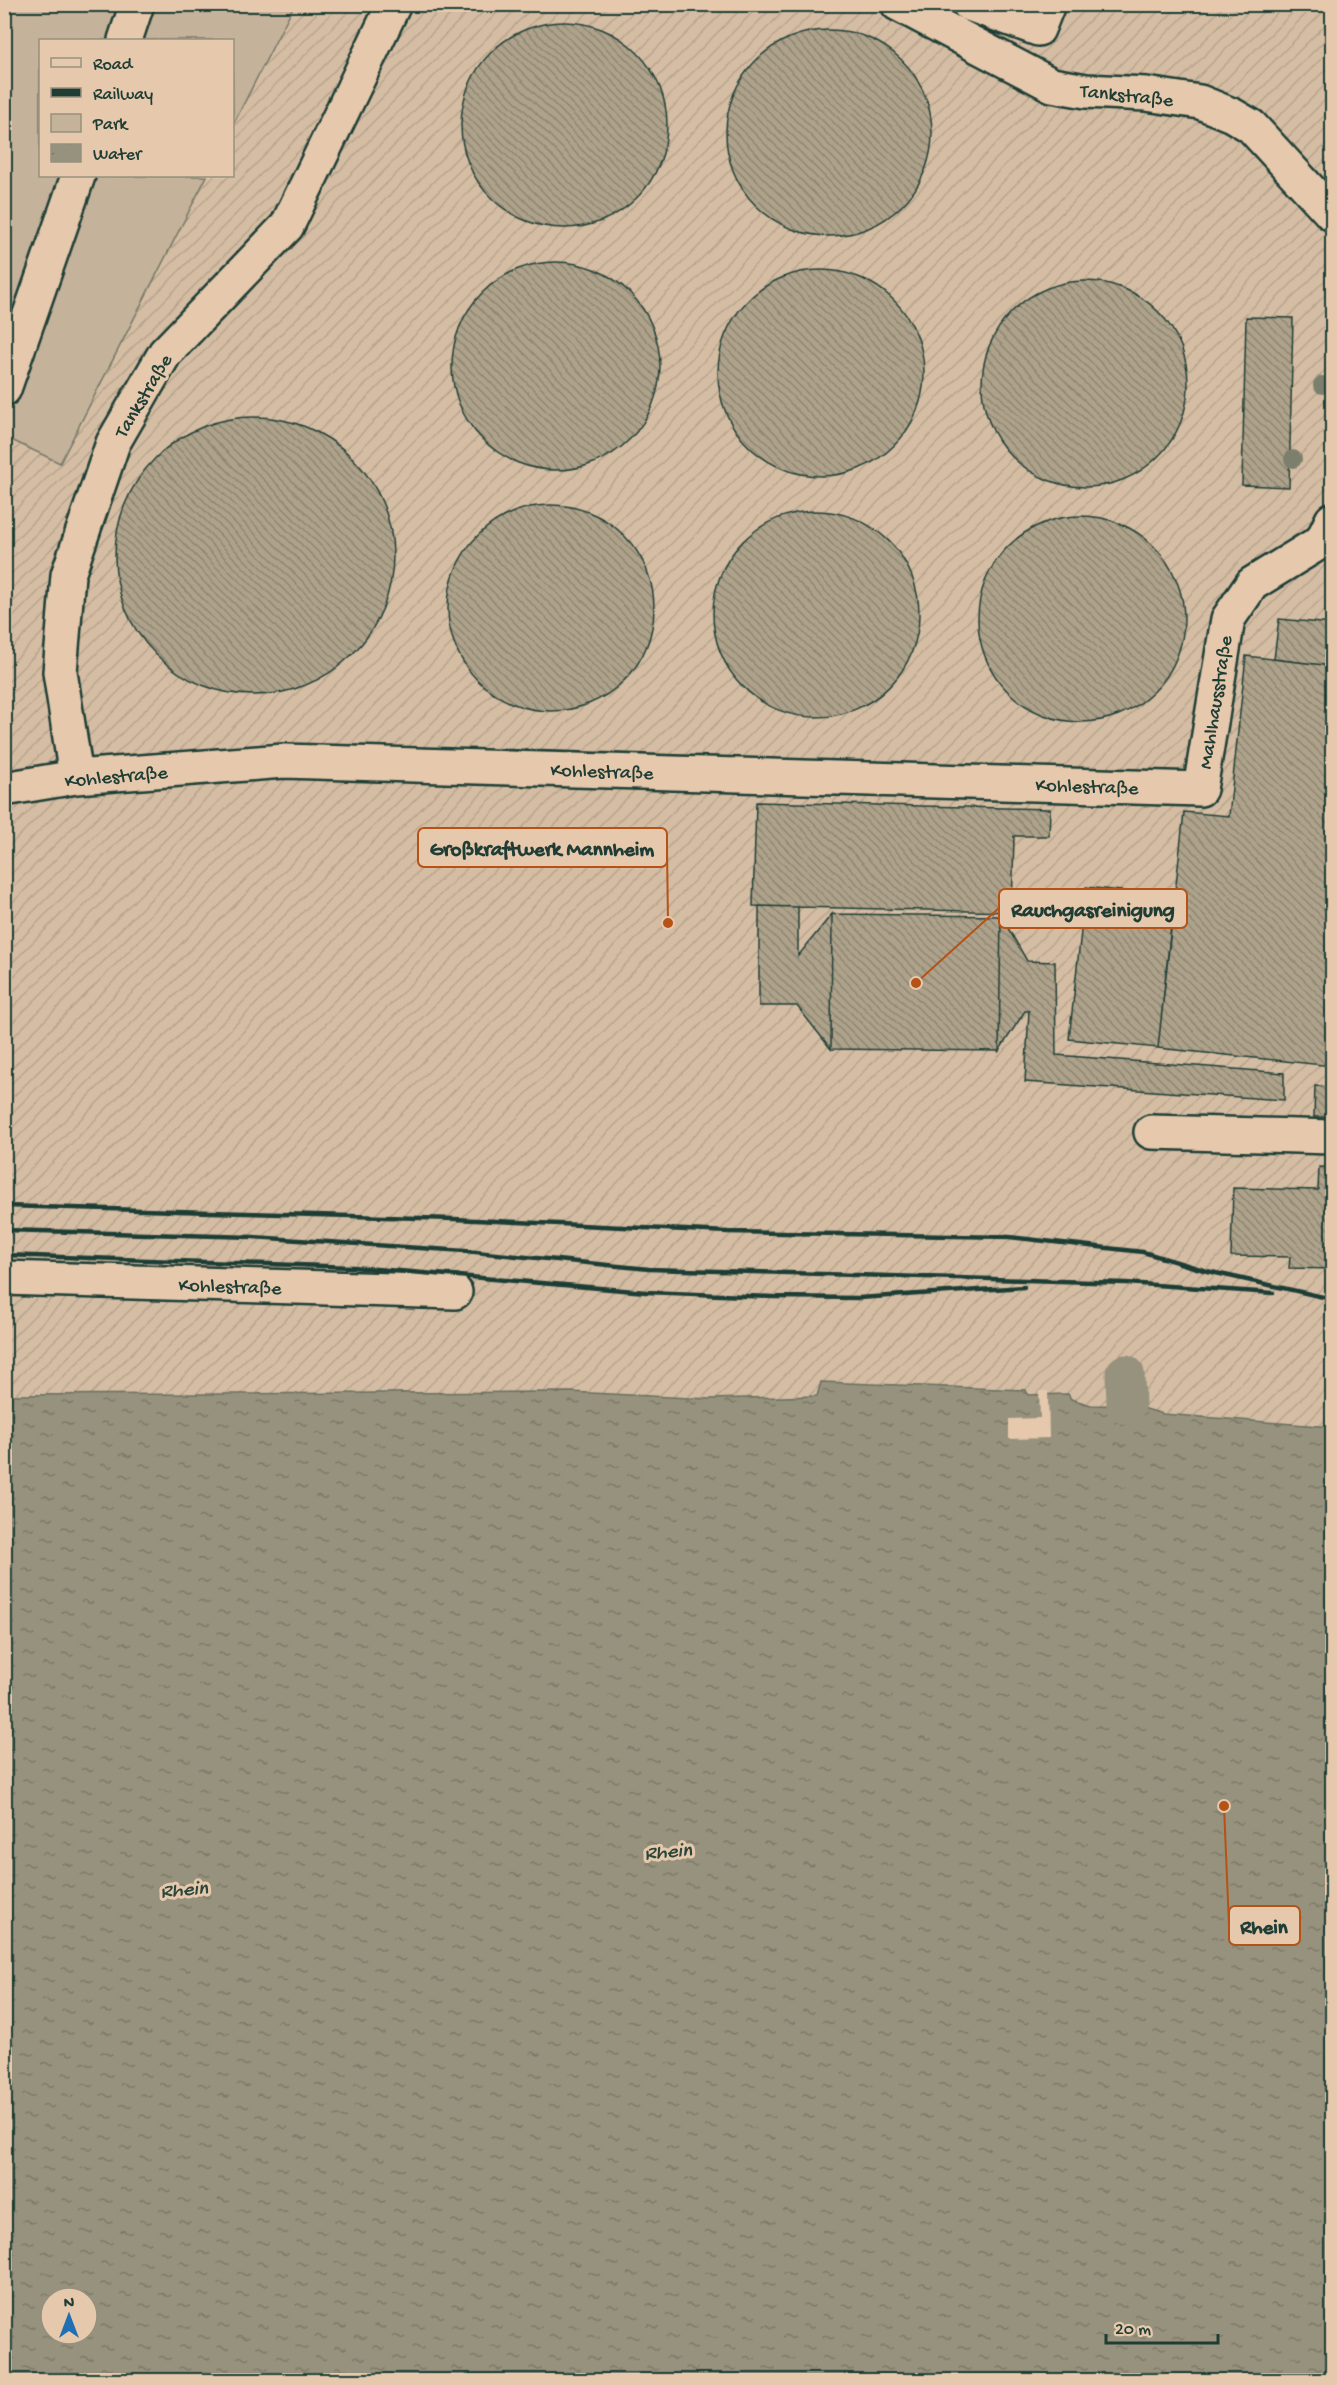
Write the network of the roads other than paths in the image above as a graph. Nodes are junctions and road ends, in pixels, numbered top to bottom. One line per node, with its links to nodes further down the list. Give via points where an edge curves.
1 (137, 4): 6 (lane)
2 (394, 4): 11 (lane, Tankstraße, via 287,226 165,353 113,443 68,575 60,672)
3 (898, 4): 8 (lane, Tankstraße, via 1052,84 1200,102 1232,115 1251,126)
4 (969, 4): 5 (lane)
5 (1043, 17)
6 (125, 39)
7 (78, 177): 9 (lane)
8 (1332, 214)
9 (4, 389)
10 (1329, 535): 13 (lane, Mahlhausstraße, via 1252,584 1228,619)
11 (76, 777): 12 (lane, Kohlestraße); 13 (lane, Kohlestraße, via 284,761)
12 (4, 789)
13 (1200, 789)
14 (1151, 1132): 15 (lane)
15 (1332, 1137)
16 (4, 1278): 17 (lane, Kohlestraße)
17 (455, 1292)

